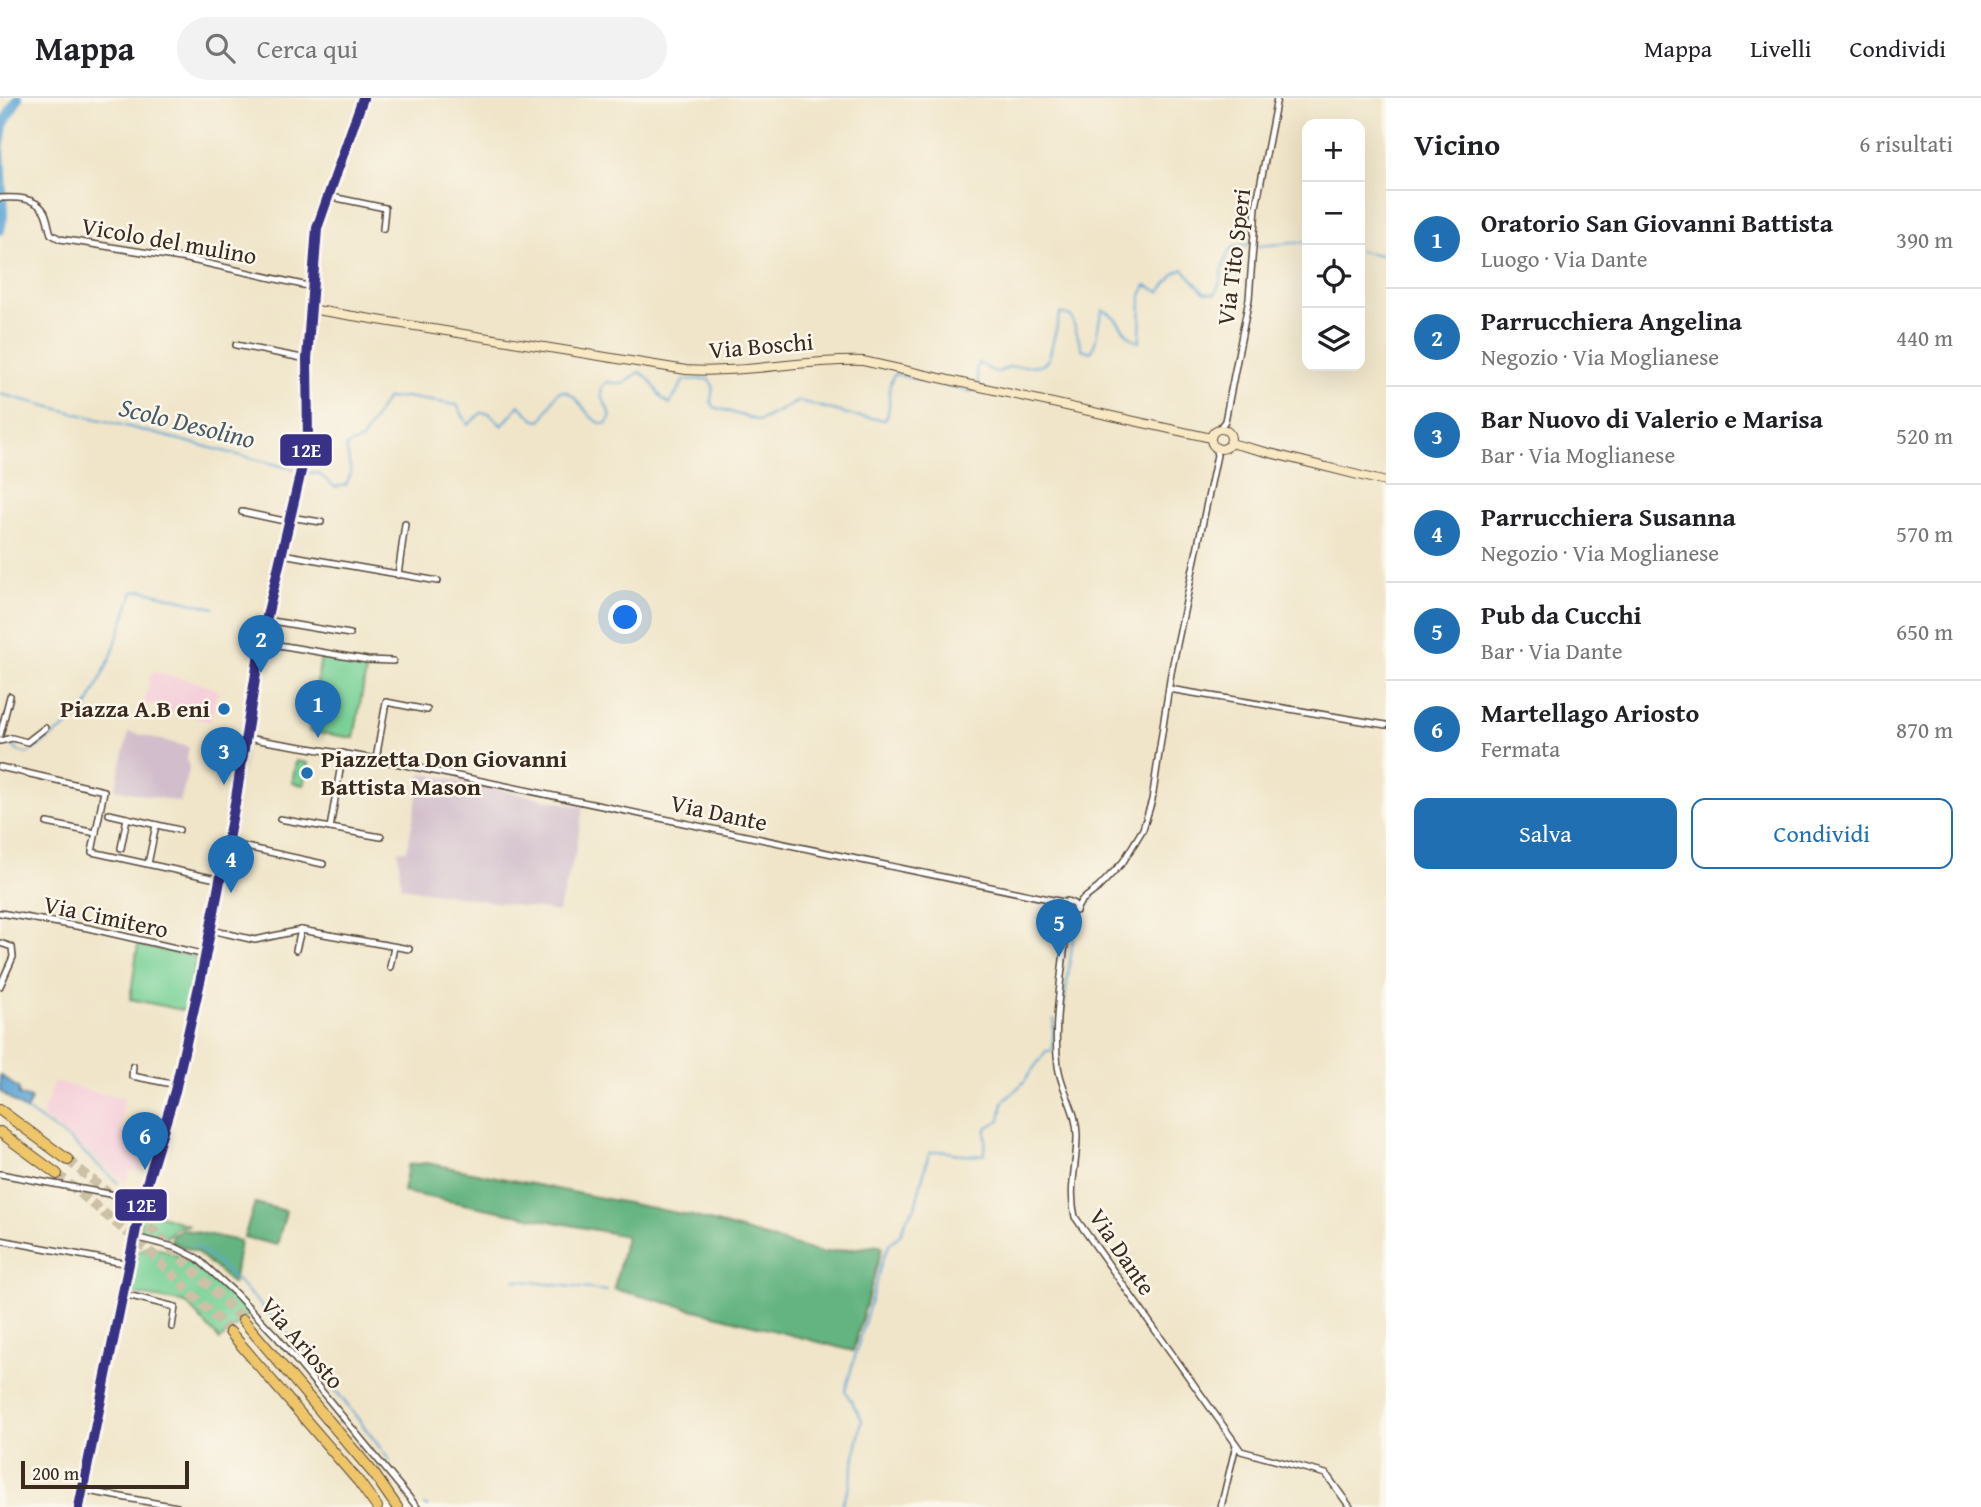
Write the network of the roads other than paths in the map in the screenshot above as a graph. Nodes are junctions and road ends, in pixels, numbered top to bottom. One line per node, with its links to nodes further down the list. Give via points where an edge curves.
1 (363, 98): 3 (main road)
2 (1277, 98): 10 (street, Via Tito Speri, via 1256,207 1249,299)
3 (325, 196): 5 (street, via 385,208); 6 (main road)
4 (3, 198): 6 (street, Vicolo del mulino, via 39,205 47,215 51,234 60,239 187,259)
5 (383, 229)
6 (312, 287): 7 (main road)
7 (310, 309): 9 (main road); 11 (main road, Via Boschi, via 685,370 863,361 973,383)
8 (236, 345): 9 (street)
9 (307, 359): 14 (main road, via 310,429)
10 (1223, 430): 11 (main road); 11 (main road)
11 (1219, 446): 12 (main road, Via Boschi); 24 (street)
12 (1386, 482)
13 (242, 512): 14 (street)
14 (290, 519): 15 (street); 17 (main road)
15 (321, 522)
16 (405, 524): 18 (street)
17 (282, 554): 18 (street); 20 (main road)
18 (398, 575): 19 (street)
19 (438, 581)
20 (266, 620): 21 (street); 22 (main road)
21 (351, 634)
22 (261, 642): 23 (street); 30 (main road)
23 (393, 661)
24 (1169, 689): 27 (street); 50 (street, via 1157,774 1143,829 1123,862)
25 (10, 696): 29 (street)
26 (427, 710): 33 (street, via 386,702)
27 (1386, 726)
28 (45, 728): 31 (street, via 27,742)
29 (0, 735)
30 (246, 738): 32 (street, Via Dante); 44 (main road)
31 (0, 741)
32 (343, 753): 33 (street, Via Dante); 40 (street)
33 (376, 759): 49 (street, Via Dante)
34 (0, 767): 42 (street, via 104,792)
35 (109, 814): 36 (street)
36 (127, 818): 39 (street); 45 (street)
37 (280, 820): 40 (street)
38 (47, 823): 42 (street)
39 (156, 825): 41 (street); 46 (street)
40 (330, 828): 43 (street)
41 (179, 830)
42 (96, 833): 46 (street, via 92,852)
43 (381, 837)
44 (228, 843): 47 (street); 48 (main road)
45 (121, 848)
46 (148, 864): 48 (street)
47 (323, 864)
48 (221, 880): 56 (main road)
49 (1054, 901): 51 (street, Via Dante); 52 (street)
50 (1081, 901): 51 (street); 53 (street)
51 (1067, 902): 52 (street); 53 (street)
52 (1060, 911): 55 (street)
53 (1076, 911): 55 (street)
54 (0, 913): 62 (street, Via Cimitero)
55 (1068, 916): 80 (street, Via Dante, via 1056,1046 1058,1069 1076,1120 1070,1198 1075,1217)
56 (211, 930): 57 (street, via 255,940); 62 (main road)
57 (300, 930): 59 (street); 61 (street)
58 (0, 943): 64 (street, via 12,947 14,954)
59 (394, 947): 60 (street); 63 (street)
60 (409, 949)
61 (296, 950)
62 (206, 955): 66 (main road)
63 (390, 967)
64 (0, 986)
65 (133, 1066): 66 (street, via 132,1076)
66 (177, 1085): 72 (main road)
67 (0, 1110): 69 (highway)
68 (0, 1132): 71 (highway)
69 (68, 1160)
70 (0, 1174): 72 (street)
71 (57, 1174)
72 (142, 1200): 73 (main road)
73 (135, 1237): 75 (main road); 86 (street, Via Ariosto, via 197,1258 235,1293 277,1336)
74 (0, 1240): 75 (street)
75 (129, 1264): 76 (main road)
76 (123, 1294): 78 (street, via 175,1307); 81 (main road)
77 (243, 1320): 85 (highway)
78 (172, 1327)
79 (230, 1332): 84 (highway)
80 (1236, 1445): 87 (street); 88 (street, Via Dante, via 1259,1458 1326,1474)
81 (82, 1490): 82 (main road); 83 (street)
82 (79, 1507)
83 (177, 1507)
84 (377, 1507)
85 (397, 1507)
86 (417, 1507)
87 (1221, 1507)
88 (1350, 1507)

